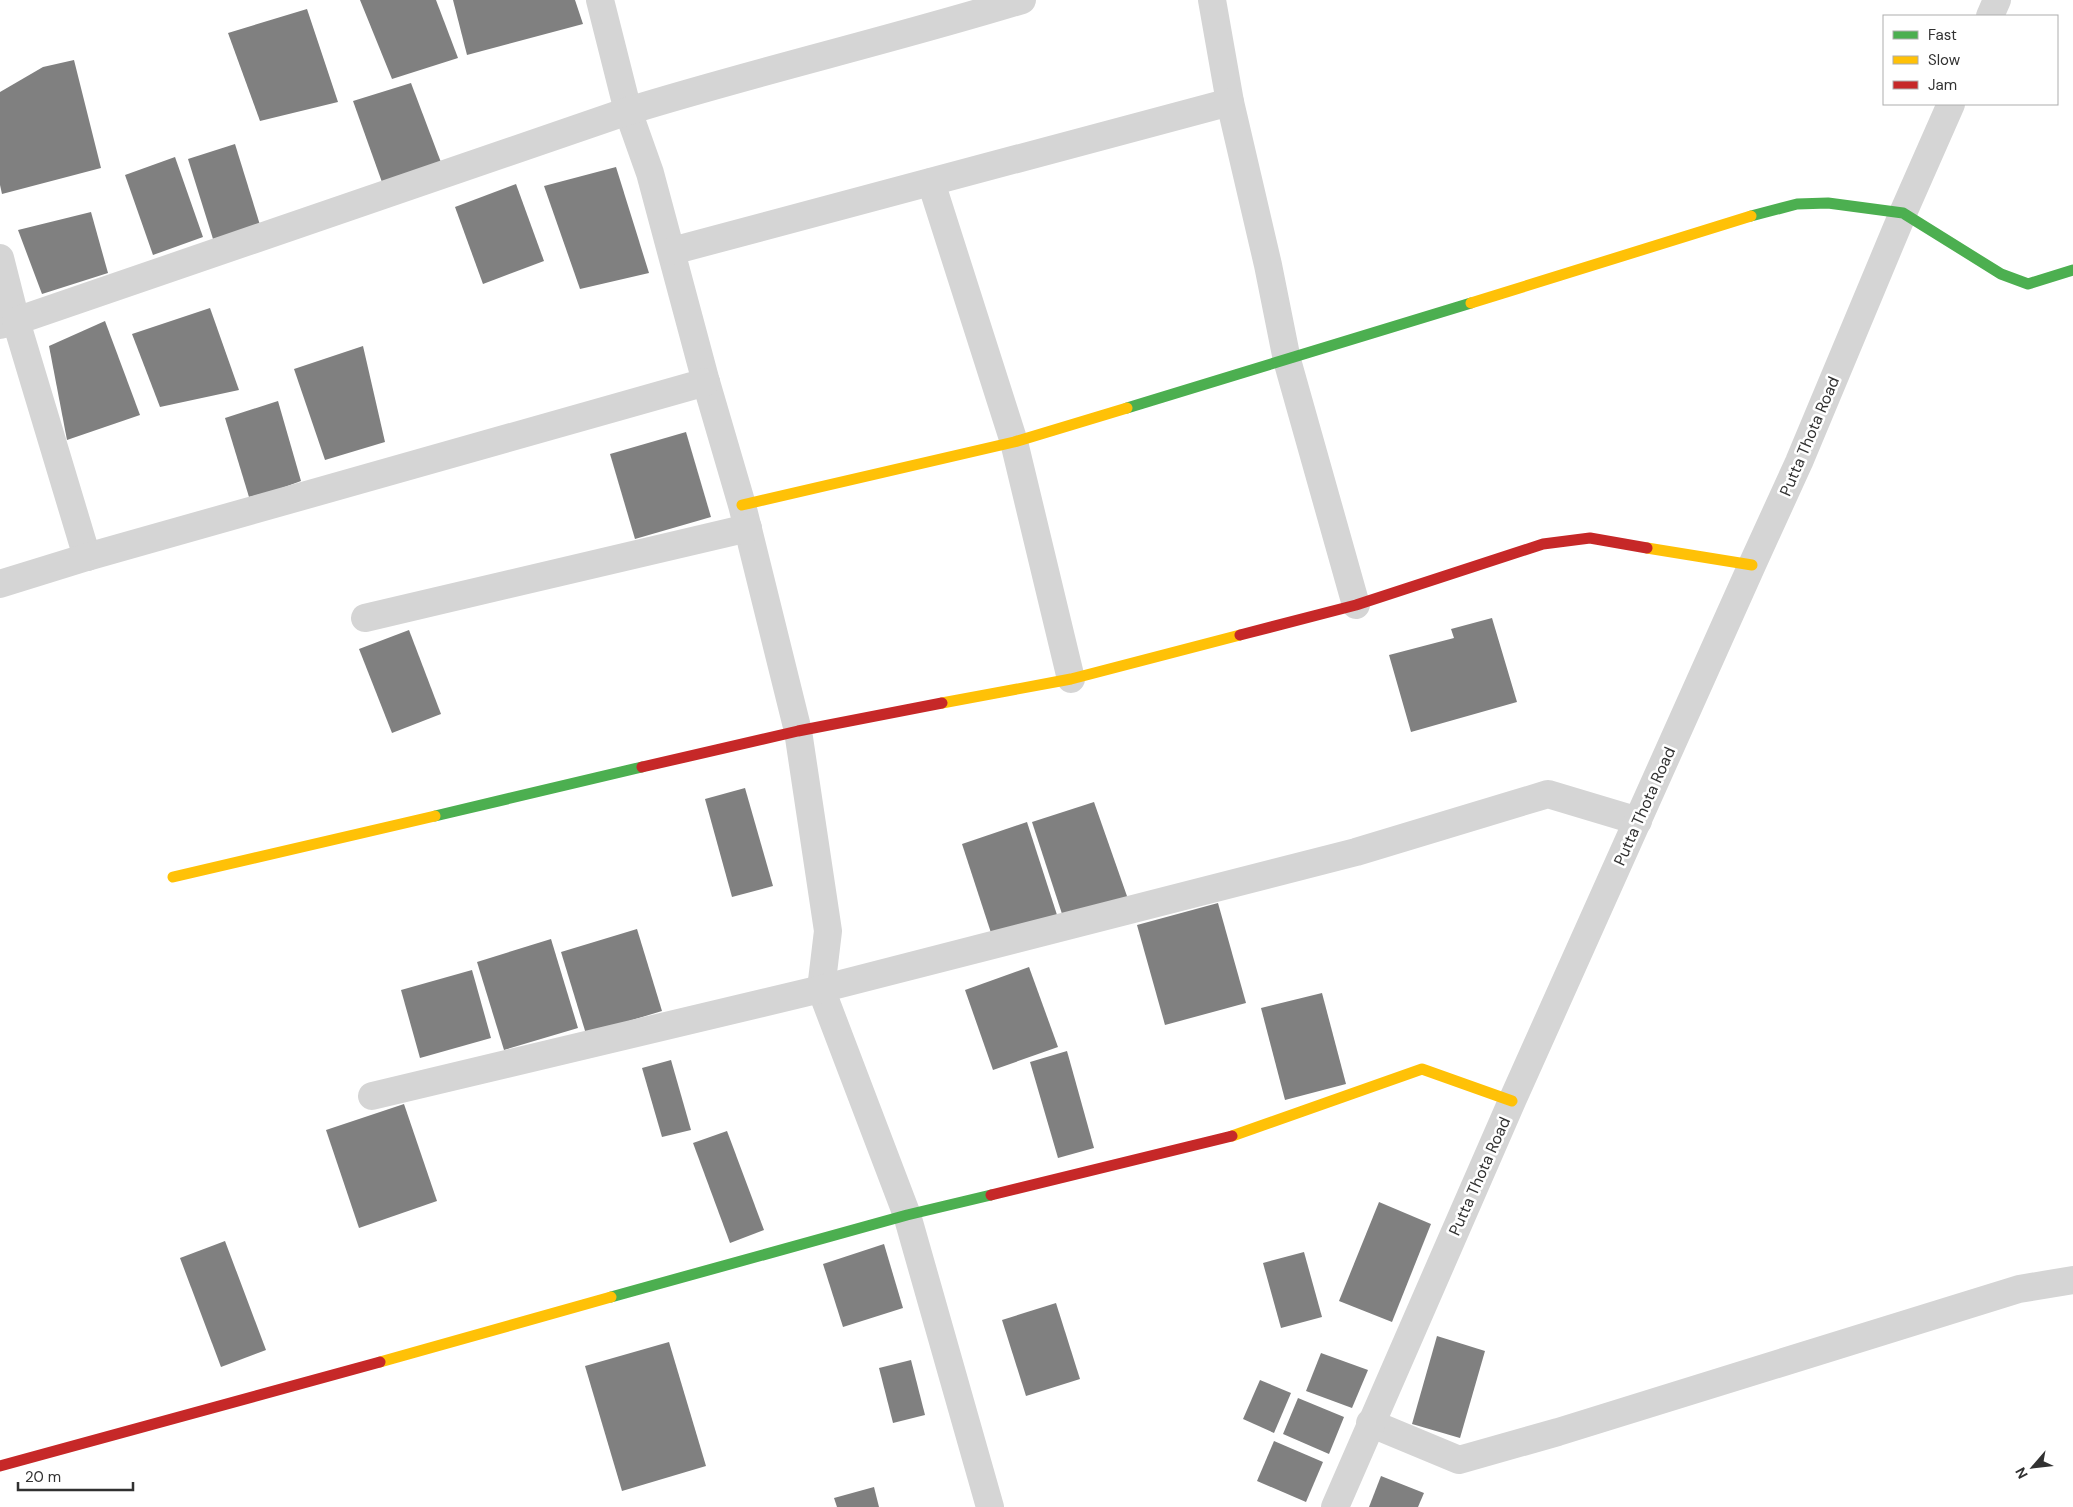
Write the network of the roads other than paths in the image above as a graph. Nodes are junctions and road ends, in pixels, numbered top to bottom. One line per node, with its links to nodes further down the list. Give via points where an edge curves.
1 (600, 0): 8 (street)
2 (1022, 0): 8 (street, via 935,27)
3 (1212, 0): 6 (street)
4 (1997, 0): 5 (street)
5 (1990, 15)
6 (1230, 102): 9 (street); 15 (street)
7 (1951, 105): 10 (street, Putta Thota Road)
8 (628, 110): 11 (street); 14 (street)
9 (931, 182): 11 (street); 17 (street)
10 (1904, 212): 13 (street, via 2001,274 2028,284); 15 (street, via 1828,203 1797,204 1767,211); 20 (street, Putta Thota Road)
11 (672, 251): 16 (street)
12 (0, 258): 14 (street)
13 (2073, 270)
14 (8, 323): 19 (street)
15 (1287, 360): 17 (street); 22 (street)
16 (706, 382): 18 (street); 19 (street)
17 (1014, 442): 18 (street); 24 (street)
18 (745, 516): 23 (street); 25 (street)
19 (87, 557): 21 (street)
20 (1752, 565): 22 (street, via 1590,538 1568,540 1543,544); 26 (street, Putta Thota Road)
21 (0, 584)
22 (1356, 606): 24 (street)
23 (365, 618)
24 (1071, 679): 25 (street)
25 (798, 731): 27 (street); 28 (street, via 828,930)
26 (1638, 821): 28 (street, via 1548,794 1356,852); 30 (street, Putta Thota Road)
27 (172, 877)
28 (821, 989): 29 (street); 31 (street)
29 (372, 1096)
30 (1512, 1101): 31 (street, via 1422,1069 1228,1137); 33 (street, Putta Thota Road)
31 (907, 1216): 34 (street); 35 (street)
32 (2073, 1280): 33 (street, via 2019,1289 1459,1460)
33 (1370, 1423): 36 (street, Putta Thota Road)
34 (0, 1466)
35 (990, 1507)
36 (1335, 1507)

